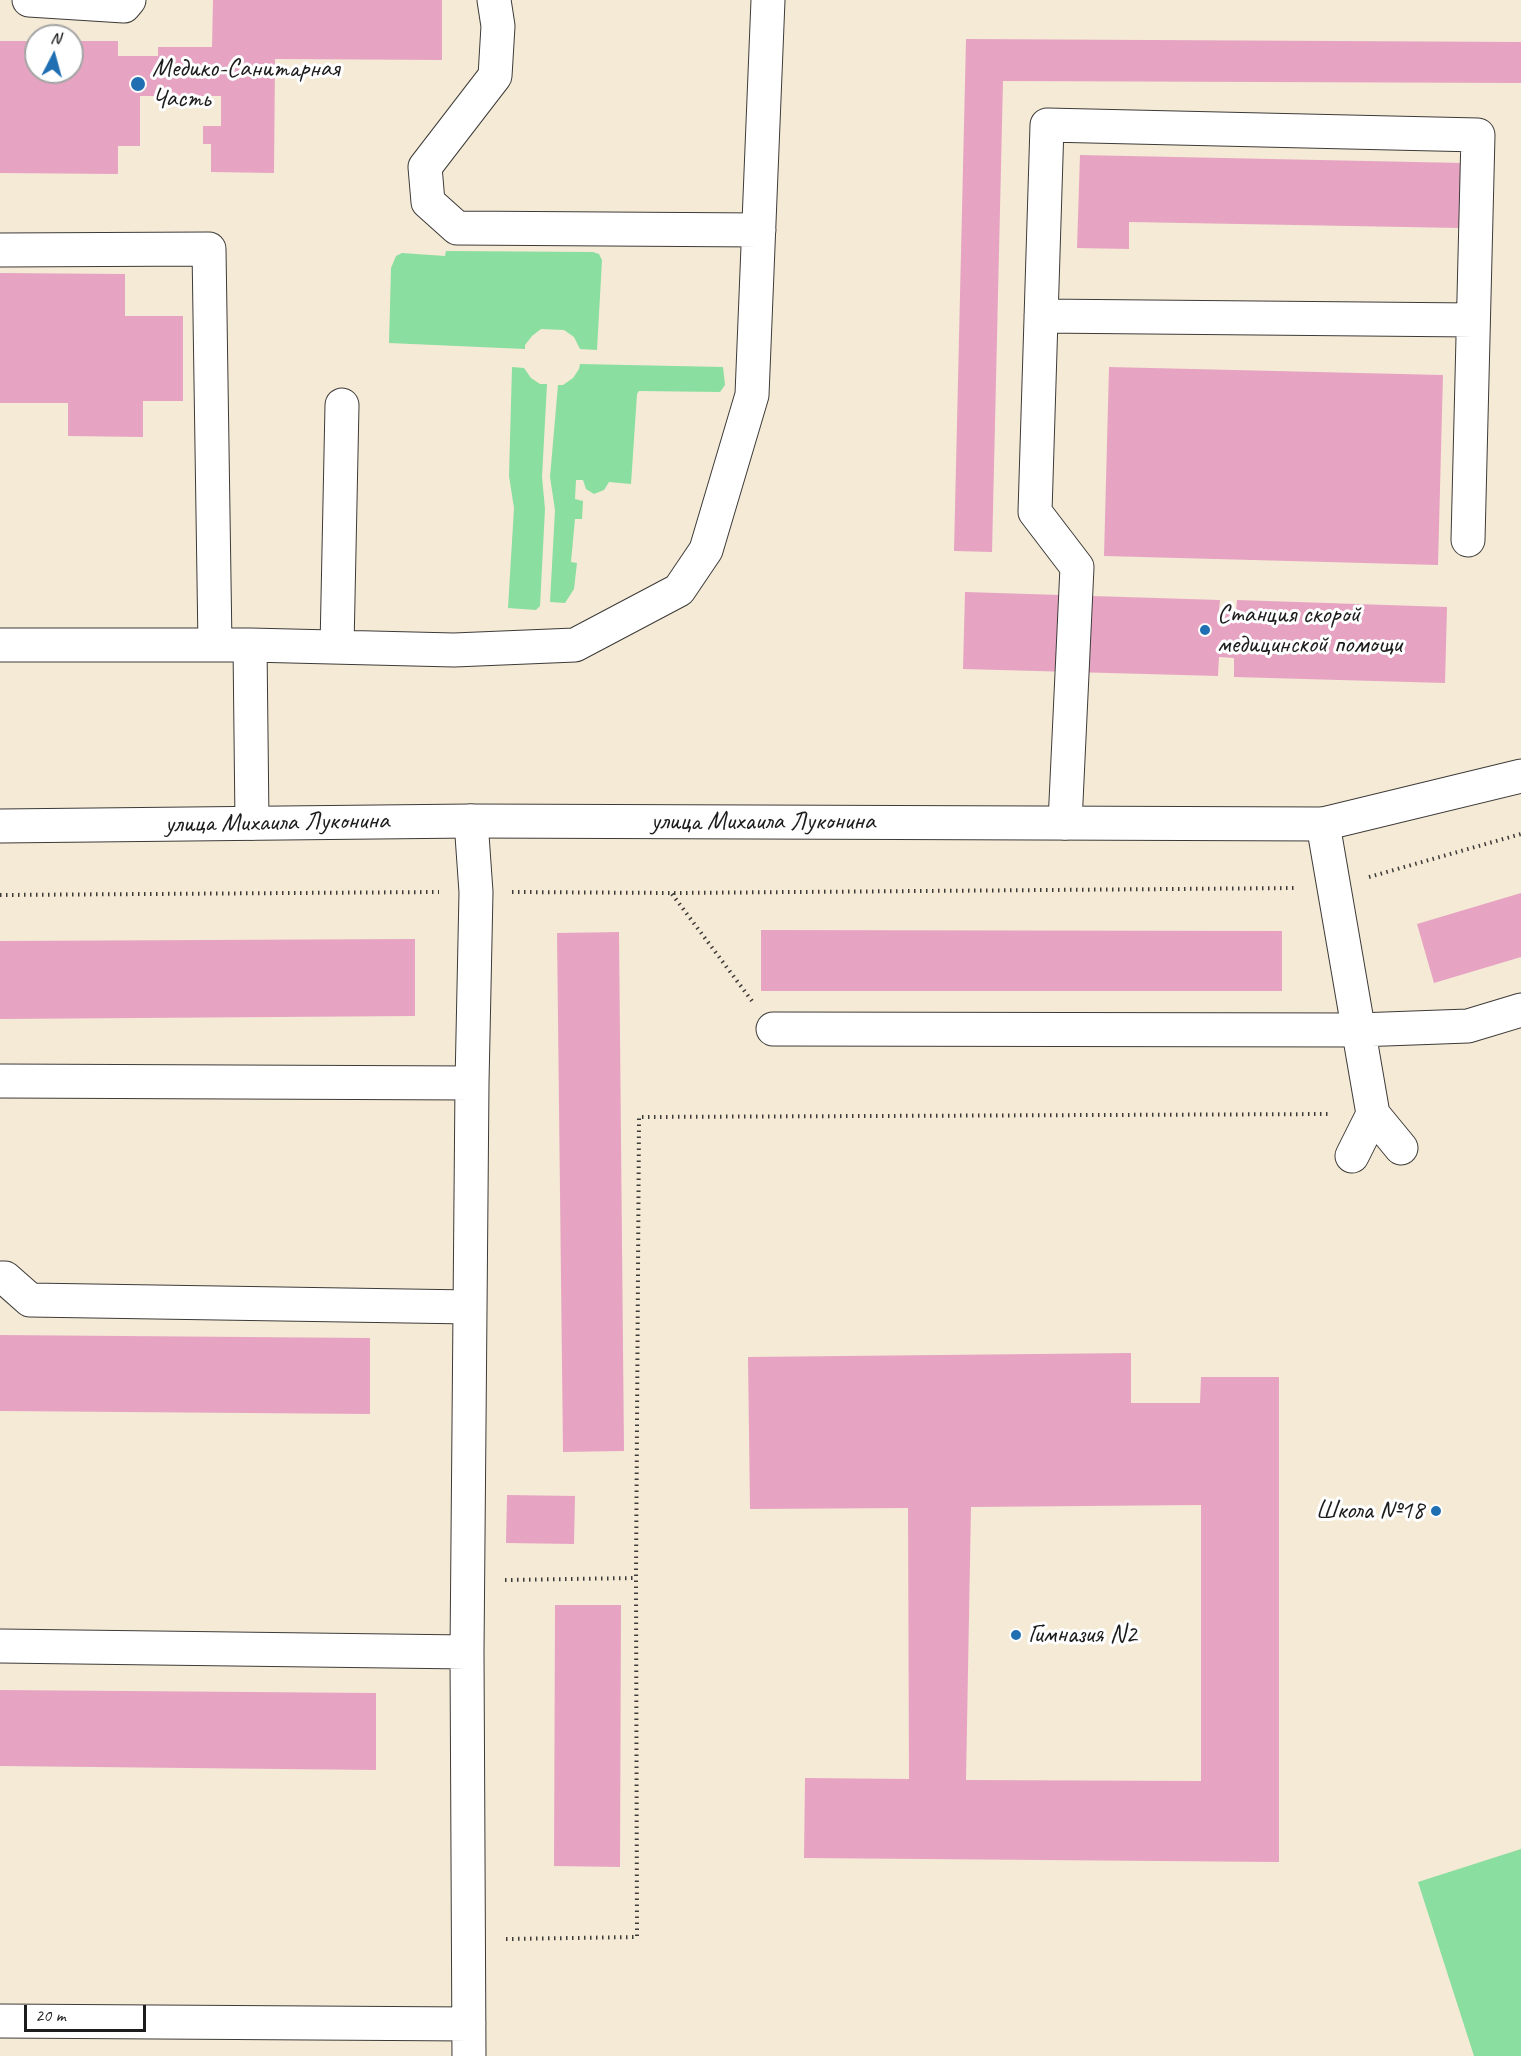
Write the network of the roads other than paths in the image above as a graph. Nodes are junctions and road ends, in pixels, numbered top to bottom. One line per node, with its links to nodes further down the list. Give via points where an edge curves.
1 (29, 0): 2 (main road, via 124,6)
2 (129, 0)
3 (494, 0): 5 (main road, via 498,26 495,76 425,167 428,202 442,215 457,228)
4 (768, 0): 5 (main road)
5 (759, 230): 14 (main road, via 752,395 706,550 679,590 575,645 454,650)
6 (0, 250): 12 (main road, via 209,249)
7 (1041, 316): 8 (main road); 8 (main road, via 1047,125 1478,135); 18 (main road, via 1035,512 1077,567)
8 (1473, 320): 10 (main road)
9 (342, 405): 14 (main road)
10 (1468, 540)
11 (0, 645): 12 (main road)
12 (215, 645): 13 (main road)
13 (250, 645): 14 (main road); 17 (main road)
14 (337, 647)
15 (1521, 776): 19 (main road, улица Михаила Луконина)
16 (471, 821): 17 (main road, улица Михаила Луконина); 18 (main road, улица Михаила Луконина); 25 (main road, via 476,892)
17 (252, 823): 20 (main road, улица Михаила Луконина)
18 (1065, 823): 19 (main road, улица Михаила Луконина)
19 (1323, 824): 23 (main road)
20 (0, 826)
21 (1521, 1010): 23 (main road, via 1468,1026)
22 (773, 1029): 23 (main road)
23 (1358, 1030): 26 (main road)
24 (0, 1081): 25 (main road)
25 (472, 1083): 30 (main road)
26 (1373, 1114): 27 (main road); 28 (main road)
27 (1401, 1148)
28 (1352, 1156)
29 (0, 1278): 30 (main road, via 30,1300)
30 (470, 1307): 32 (main road)
31 (0, 1646): 32 (main road)
32 (467, 1652): 34 (main road)
33 (0, 2021): 34 (main road)
34 (469, 2024): 35 (main road)
35 (469, 2056)

